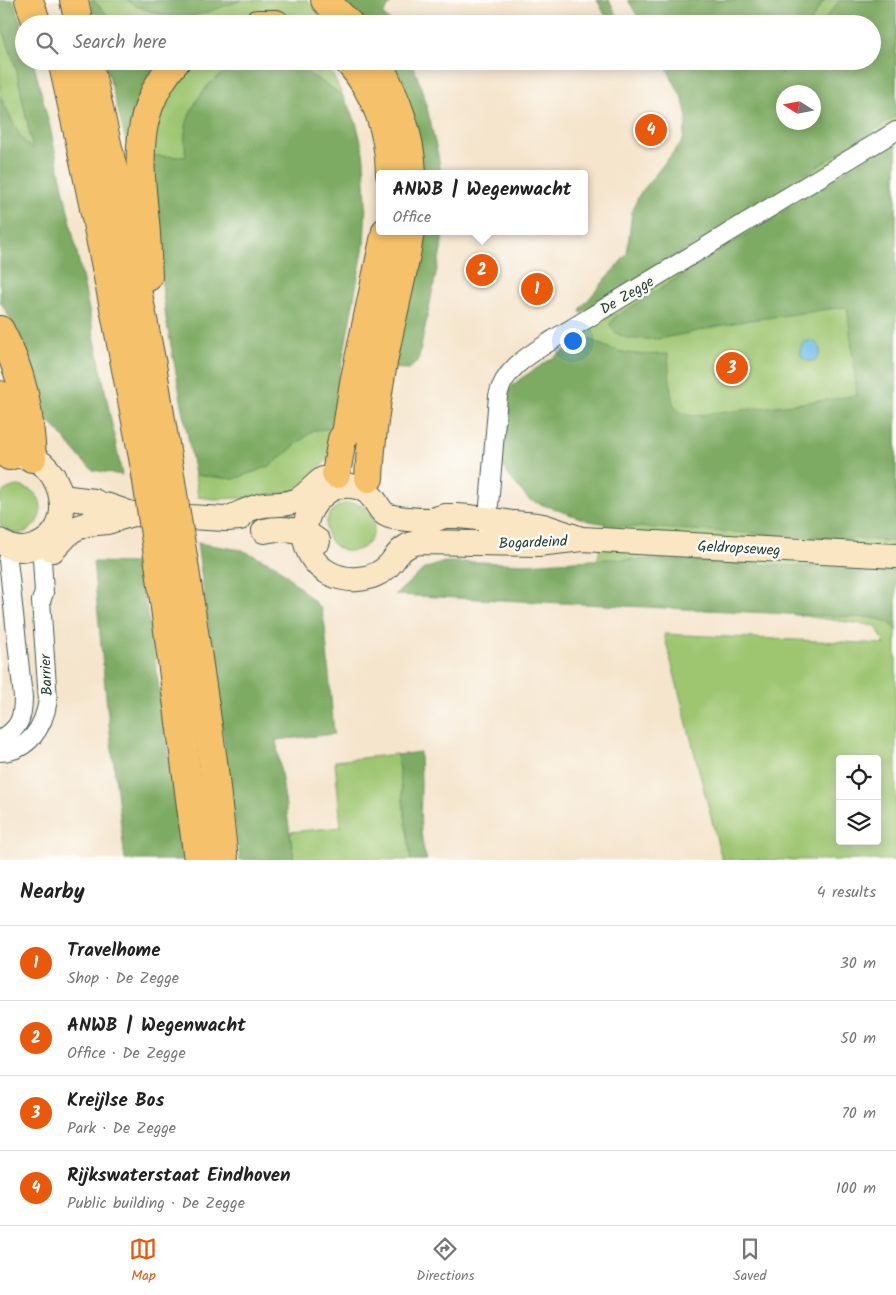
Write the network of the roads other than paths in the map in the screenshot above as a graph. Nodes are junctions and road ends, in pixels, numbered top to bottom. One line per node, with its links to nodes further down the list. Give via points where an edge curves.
1 (29, 0): 5 (highway)
2 (47, 0): 6 (highway)
3 (74, 0): 7 (highway)
4 (325, 0): 8 (highway)
5 (34, 15)
6 (51, 15)
7 (77, 15)
8 (340, 15)
9 (53, 70): 16 (highway)
10 (64, 70): 16 (highway)
11 (90, 70): 22 (highway)
12 (170, 70): 22 (highway, via 156,89 143,125 141,141 140,174 146,225)
13 (355, 70): 17 (highway, via 375,102 385,129)
14 (382, 70): 18 (highway, via 407,134)
15 (896, 131): 31 (street, De Zegge, via 554,339 512,370 498,396)
16 (80, 138): 25 (highway, via 114,305)
17 (390, 170)
18 (412, 170)
19 (385, 235): 26 (highway, via 346,434 342,439)
20 (409, 235): 26 (highway, via 384,354 371,442)
21 (0, 330): 24 (highway, via 12,352 30,424)
22 (152, 366): 25 (highway)
23 (0, 395): 24 (highway, via 4,403)
24 (10, 462): 27 (main road, via 44,465 59,489)
25 (157, 469): 38 (highway, bridge)
26 (349, 478): 28 (main road, via 379,485 391,500); 32 (main road, via 320,481)
27 (62, 502): 29 (main road, via 93,508 101,504); 36 (main road, via 61,520)
28 (394, 513): 31 (main road, Bogardeind, via 432,511 444,516); 39 (main road, via 394,533 385,551 374,562)
29 (132, 514): 30 (main road); 36 (main road, via 87,524 71,531 48,555)
30 (226, 519): 32 (main road, via 264,531); 32 (main road, via 302,515)
31 (488, 519): 33 (main road, Bogardeind, via 541,526); 34 (street, De Zegge)
32 (305, 521): 39 (main road, via 332,562 347,568)
33 (582, 539): 34 (main road, Bogardeind, via 538,544); 37 (main road, Geldropseweg)
34 (487, 543): 39 (main road, Bogardeind, via 420,542 404,549 375,575 359,579)
35 (3, 552): 36 (main road, via 7,546); 40 (street, Barrier, via 23,708 16,727)
36 (35, 556): 41 (street, Barrier, via 47,710 40,728 31,739 13,750)
37 (896, 556)
38 (172, 563): 42 (highway); 43 (highway, via 212,761)
39 (352, 574)
40 (0, 740)
41 (0, 752)
42 (198, 860)
43 (224, 860)

